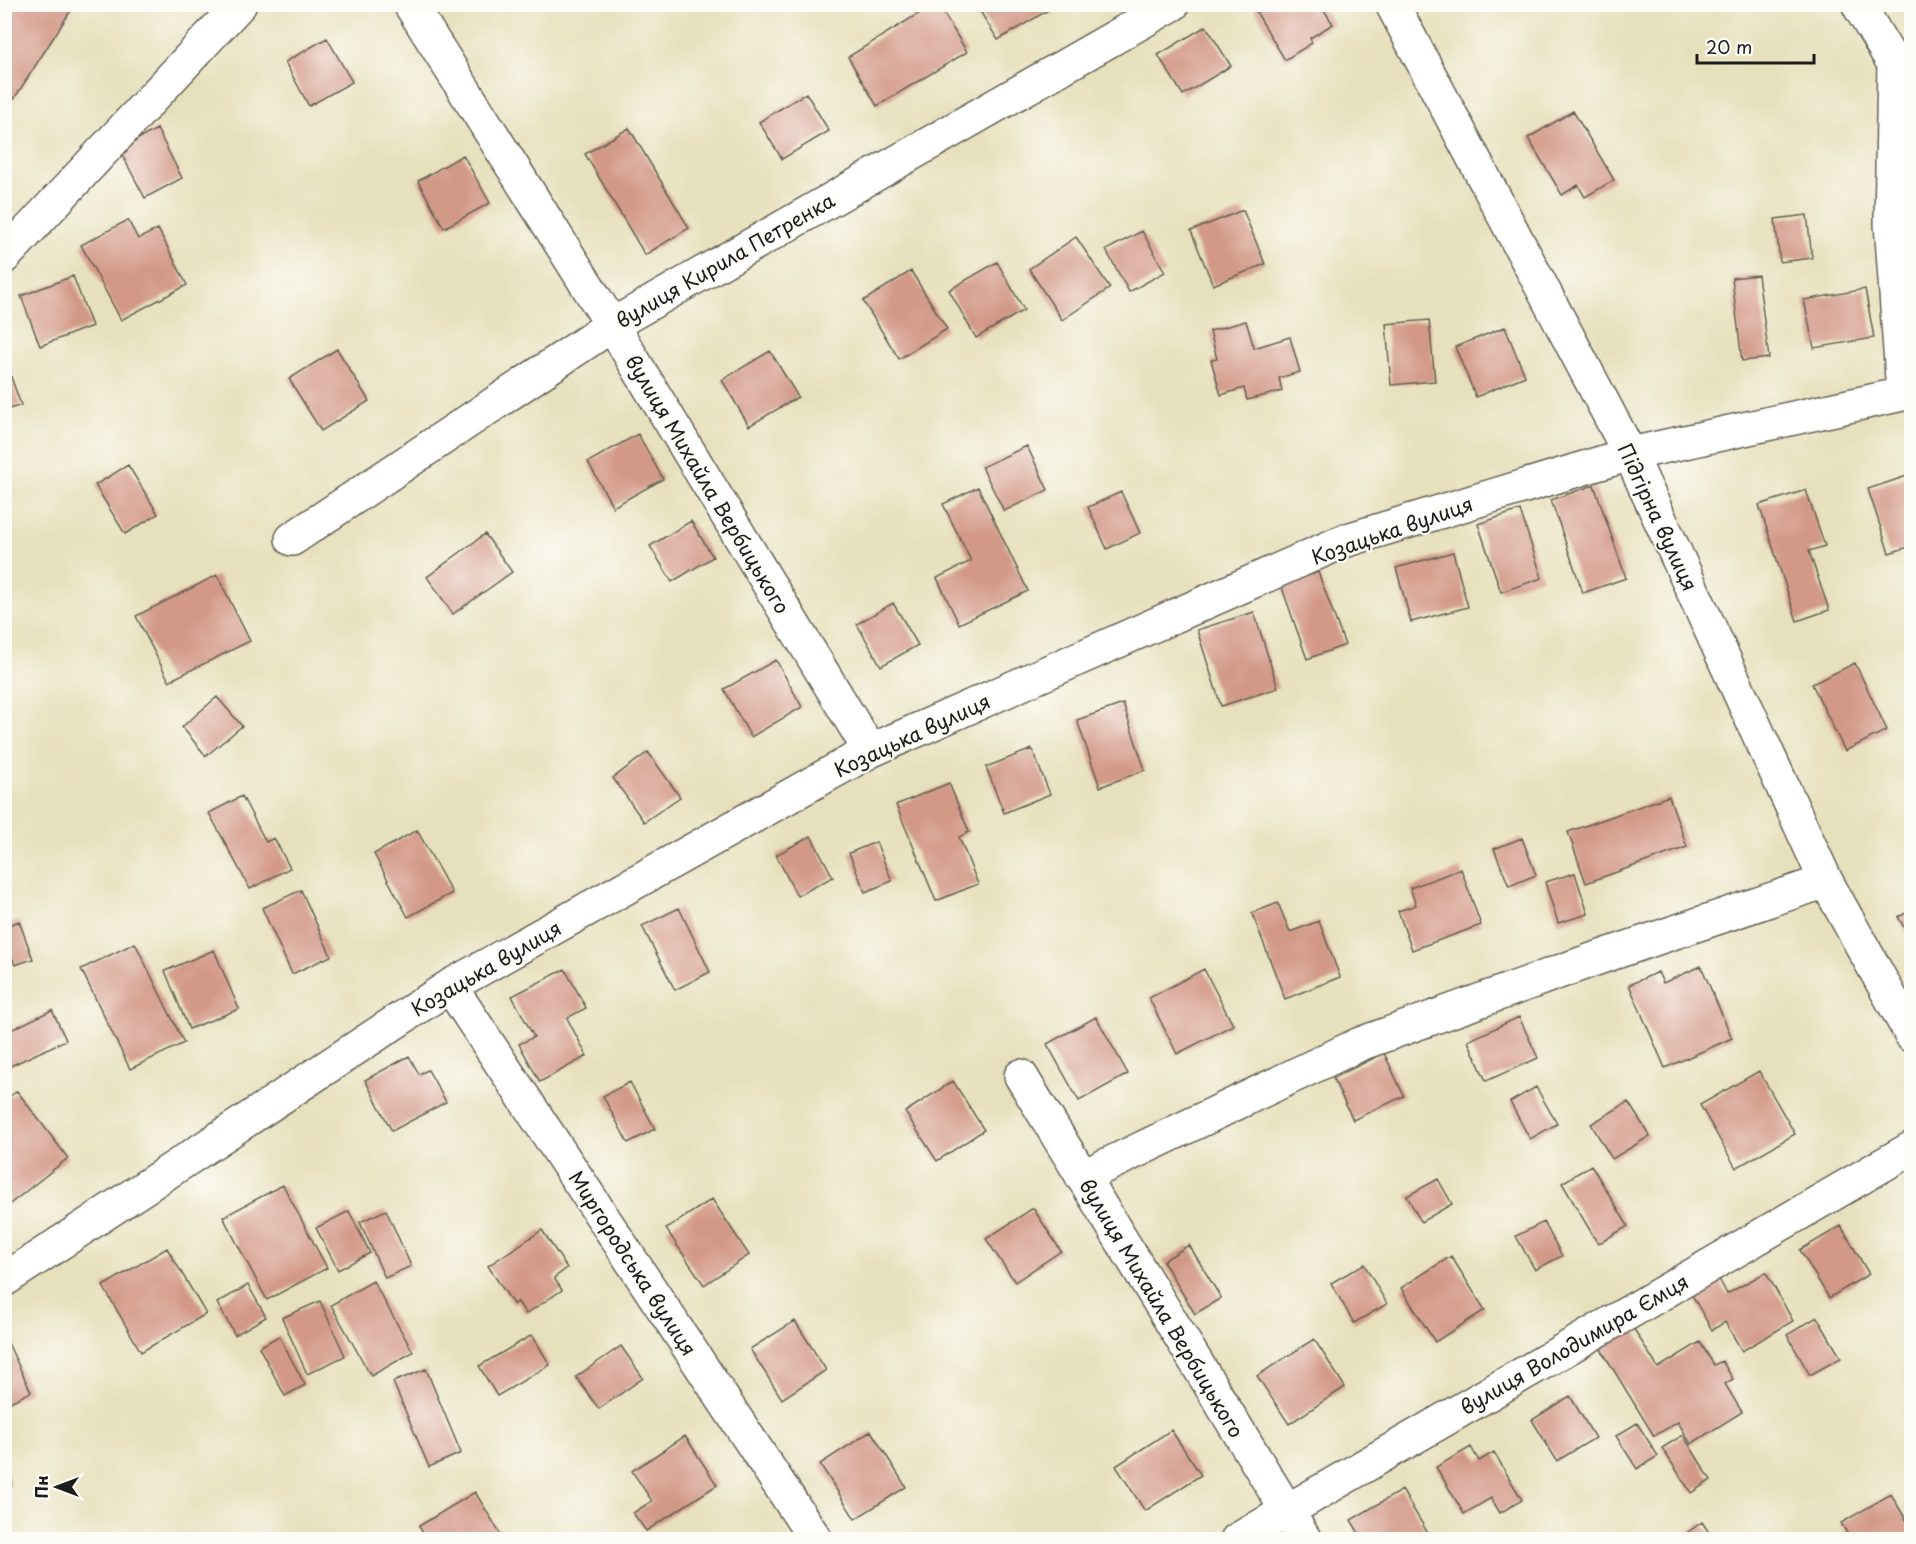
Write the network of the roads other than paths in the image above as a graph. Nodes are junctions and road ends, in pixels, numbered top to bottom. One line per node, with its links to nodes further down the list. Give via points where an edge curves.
1 (240, 4): 6 (street)
2 (410, 4): 7 (street, вулиця Михайла Вербицького)
3 (1173, 4): 7 (street, вулиця Кирила Петренка)
4 (1392, 4): 9 (street, Підгірна вулиця)
5 (1858, 4): 8 (street, via 1894,64 1891,223)
6 (4, 257)
7 (612, 325): 10 (street, вулиця Кирила Петренка); 11 (street, вулиця Михайла Вербицького)
8 (1907, 392): 9 (street, Козацька вулиця)
9 (1630, 454): 11 (street, Козацька вулиця, via 1344,541); 12 (street, Підгірна вулиця)
10 (292, 540)
11 (870, 751): 13 (street, Козацька вулиця)
12 (1826, 881): 14 (street, Підгірна вулиця); 17 (street, via 1360,1044)
13 (450, 986): 18 (street, Козацька вулиця); 20 (street, Миргородська вулиця)
14 (1911, 1036)
15 (1021, 1076): 17 (street, вулиця Михайла Вербицького)
16 (1911, 1148): 19 (street, вулиця Володимира Ємця)
17 (1082, 1177): 19 (street, вулиця Михайла Вербицького)
18 (4, 1280)
19 (1286, 1512): 21 (street, вулиця Володимира Ємця); 22 (street, вулиця Михайла Вербицького)
20 (816, 1539)
21 (1237, 1539)
22 (1305, 1539)

